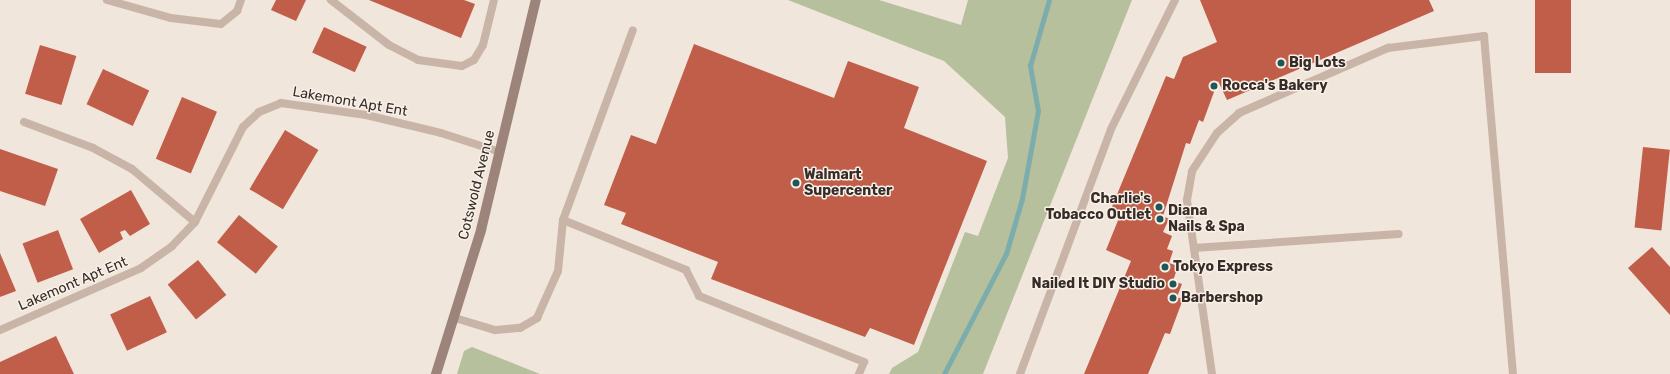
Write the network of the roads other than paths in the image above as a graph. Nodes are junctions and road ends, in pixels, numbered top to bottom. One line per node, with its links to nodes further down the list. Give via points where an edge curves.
1 (107, 0): 2 (lane, via 171,18 221,24 237,11)
2 (241, 0)
3 (331, 0): 4 (lane, via 395,48 418,60 462,66 474,60 483,45)
4 (494, 0)
5 (536, 0): 9 (street, Cotswold Avenue)
6 (1175, 0): 18 (lane, via 1111,129)
7 (633, 30): 10 (lane)
8 (24, 122): 11 (lane, via 93,148 132,169)
9 (500, 152): 11 (lane, Lakemont Apt Ent, via 441,133 366,115 281,103 259,112 243,127); 14 (street, Cotswold Avenue)
10 (563, 220): 14 (lane, via 558,271 537,318 520,328 495,330); 17 (lane, via 686,270 699,296 864,362)
11 (195, 222): 15 (lane, Lakemont Apt Ent, via 172,246 141,268)
12 (1399, 234): 13 (lane)
13 (1194, 248): 19 (lane); 20 (lane, via 1187,200 1192,171 1216,133 1239,112 1388,48 1484,36)
14 (455, 318): 16 (street, Cotswold Avenue)
15 (0, 330)
16 (436, 374)
17 (859, 374)
18 (1020, 374)
19 (1212, 374)
20 (1513, 374)

